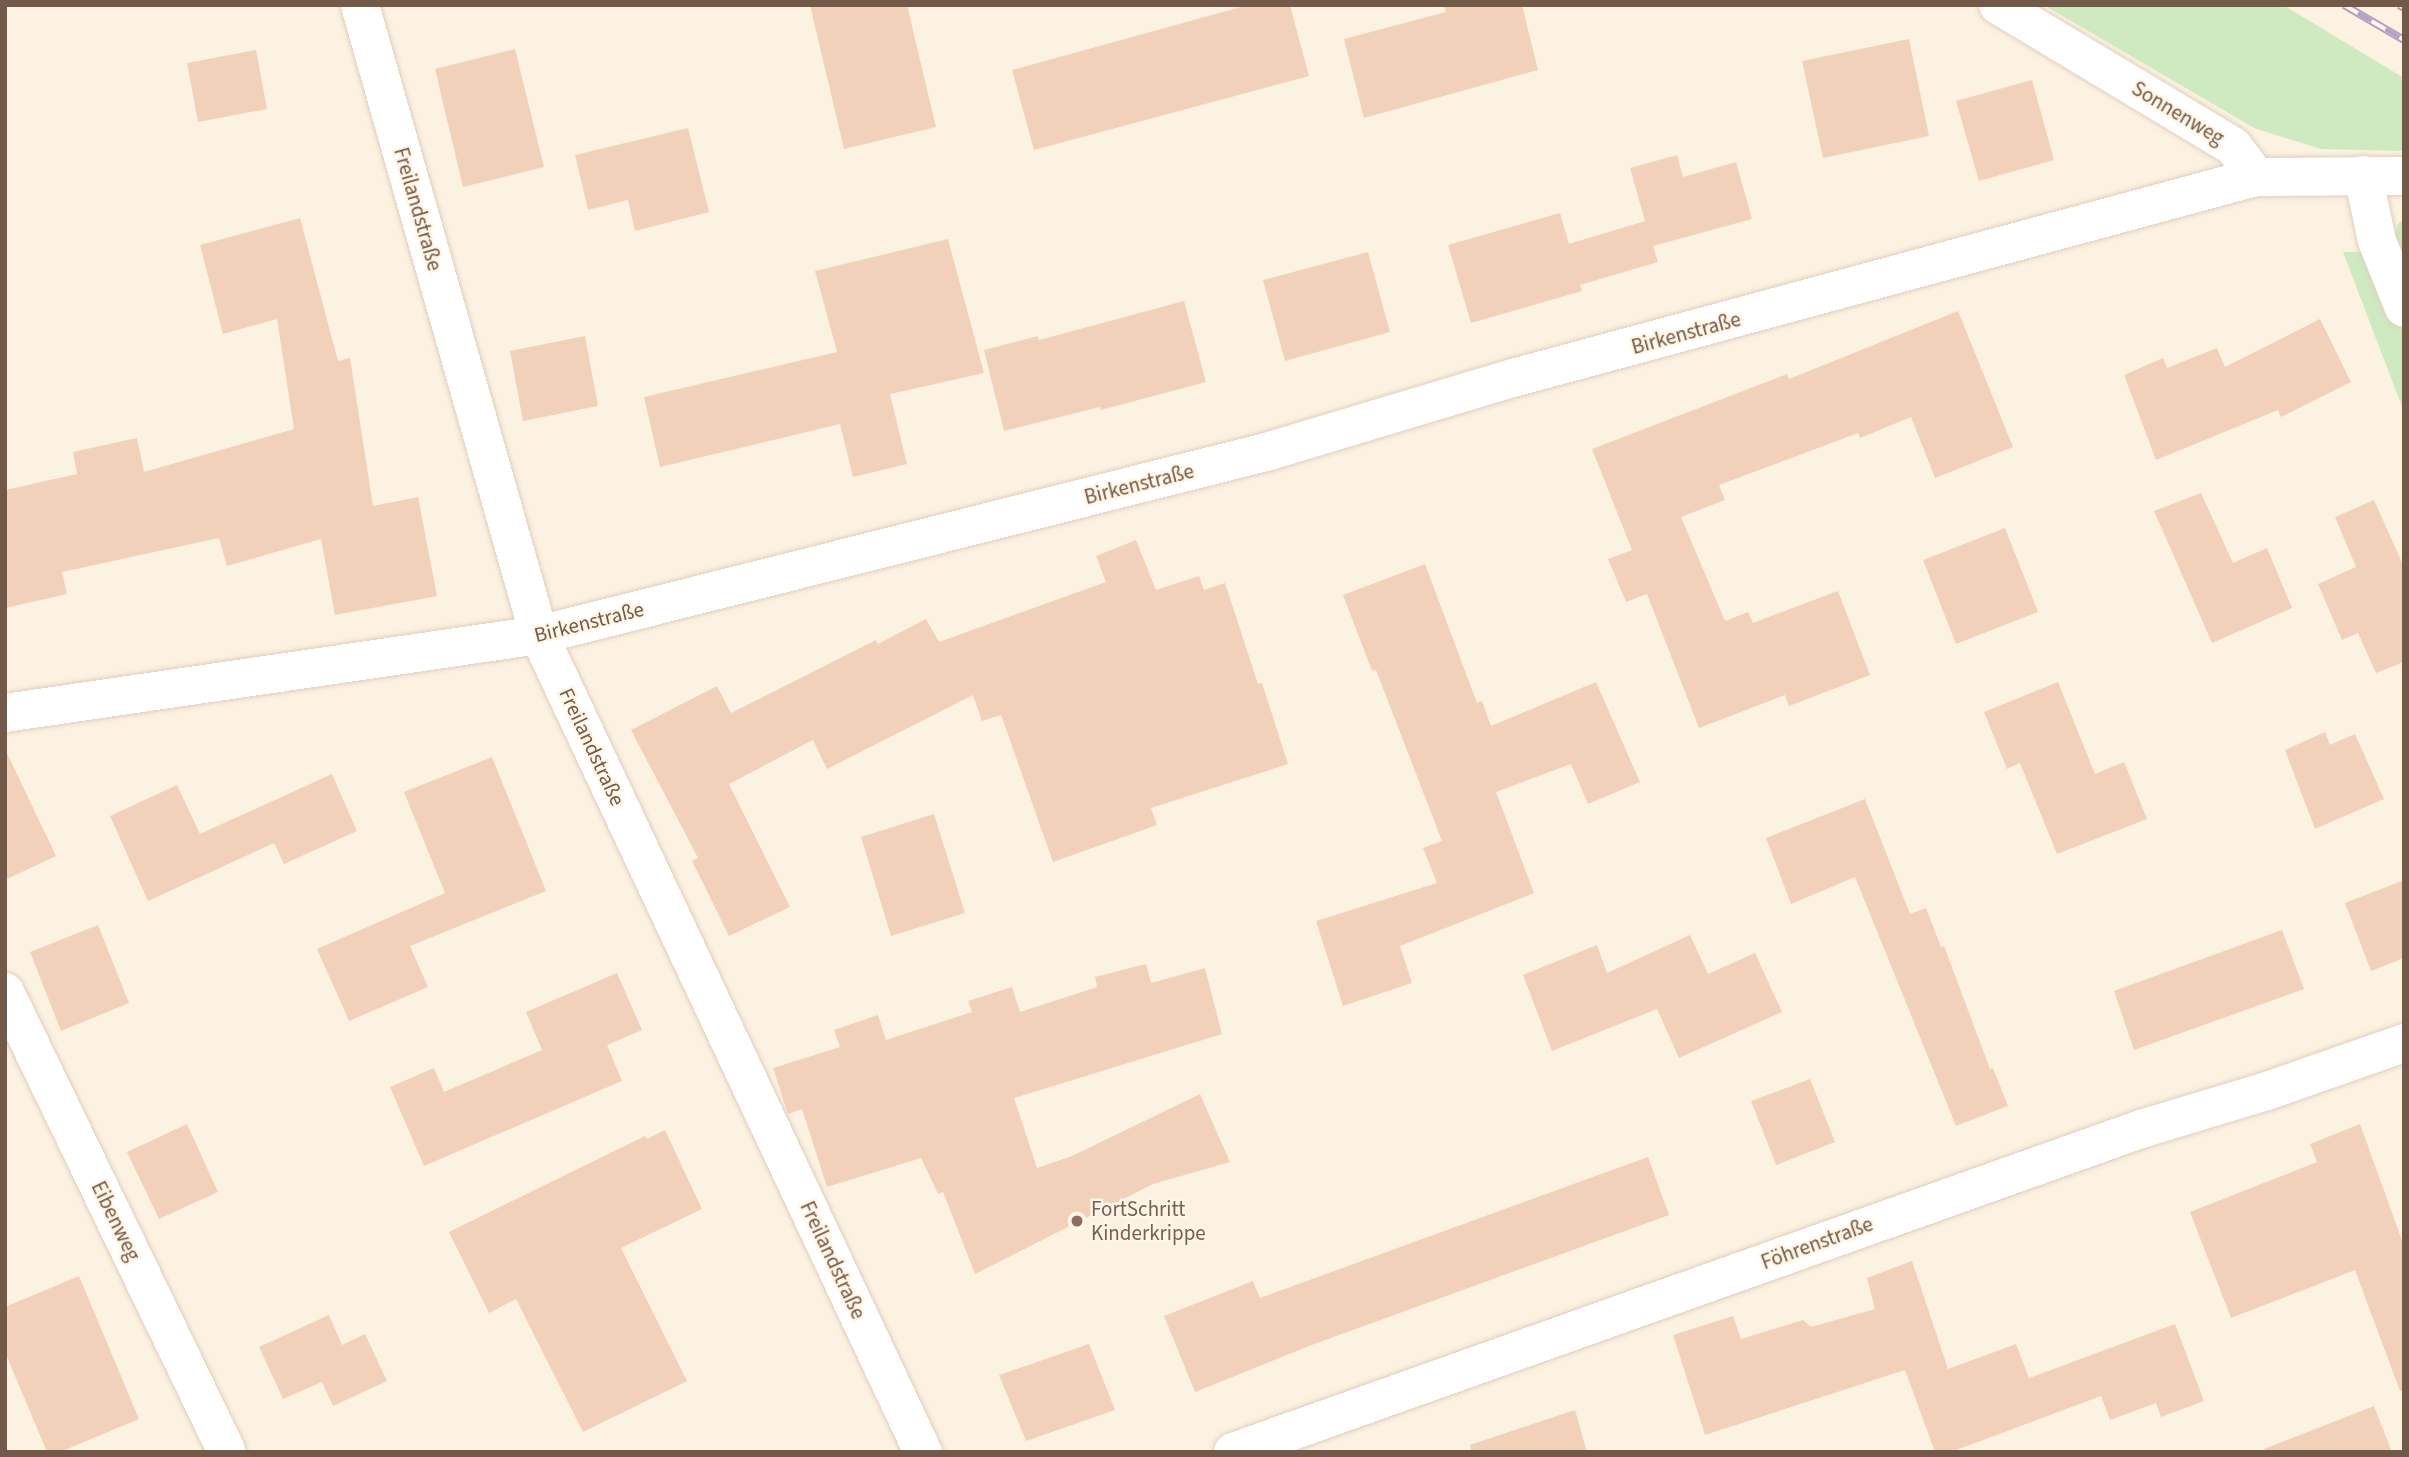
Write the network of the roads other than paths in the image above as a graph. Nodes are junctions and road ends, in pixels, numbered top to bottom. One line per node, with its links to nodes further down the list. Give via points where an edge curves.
1 (360, 5): 7 (street, Freilandstraße)
2 (1998, 5): 5 (street, Sonnenweg, via 2233,146)
3 (2363, 175): 4 (street); 5 (street); 6 (street, via 2377,241)
4 (2404, 176)
5 (2256, 177): 7 (street, Birkenstraße, via 1513,378 1266,452)
6 (2404, 308)
7 (539, 635): 8 (street, Birkenstraße); 12 (street, Freilandstraße)
8 (5, 713)
9 (5, 992): 11 (street, Eibenweg)
10 (2404, 1042): 13 (street, Föhrenstraße, via 2141,1129)
11 (226, 1450)
12 (923, 1452)
13 (1233, 1452)

